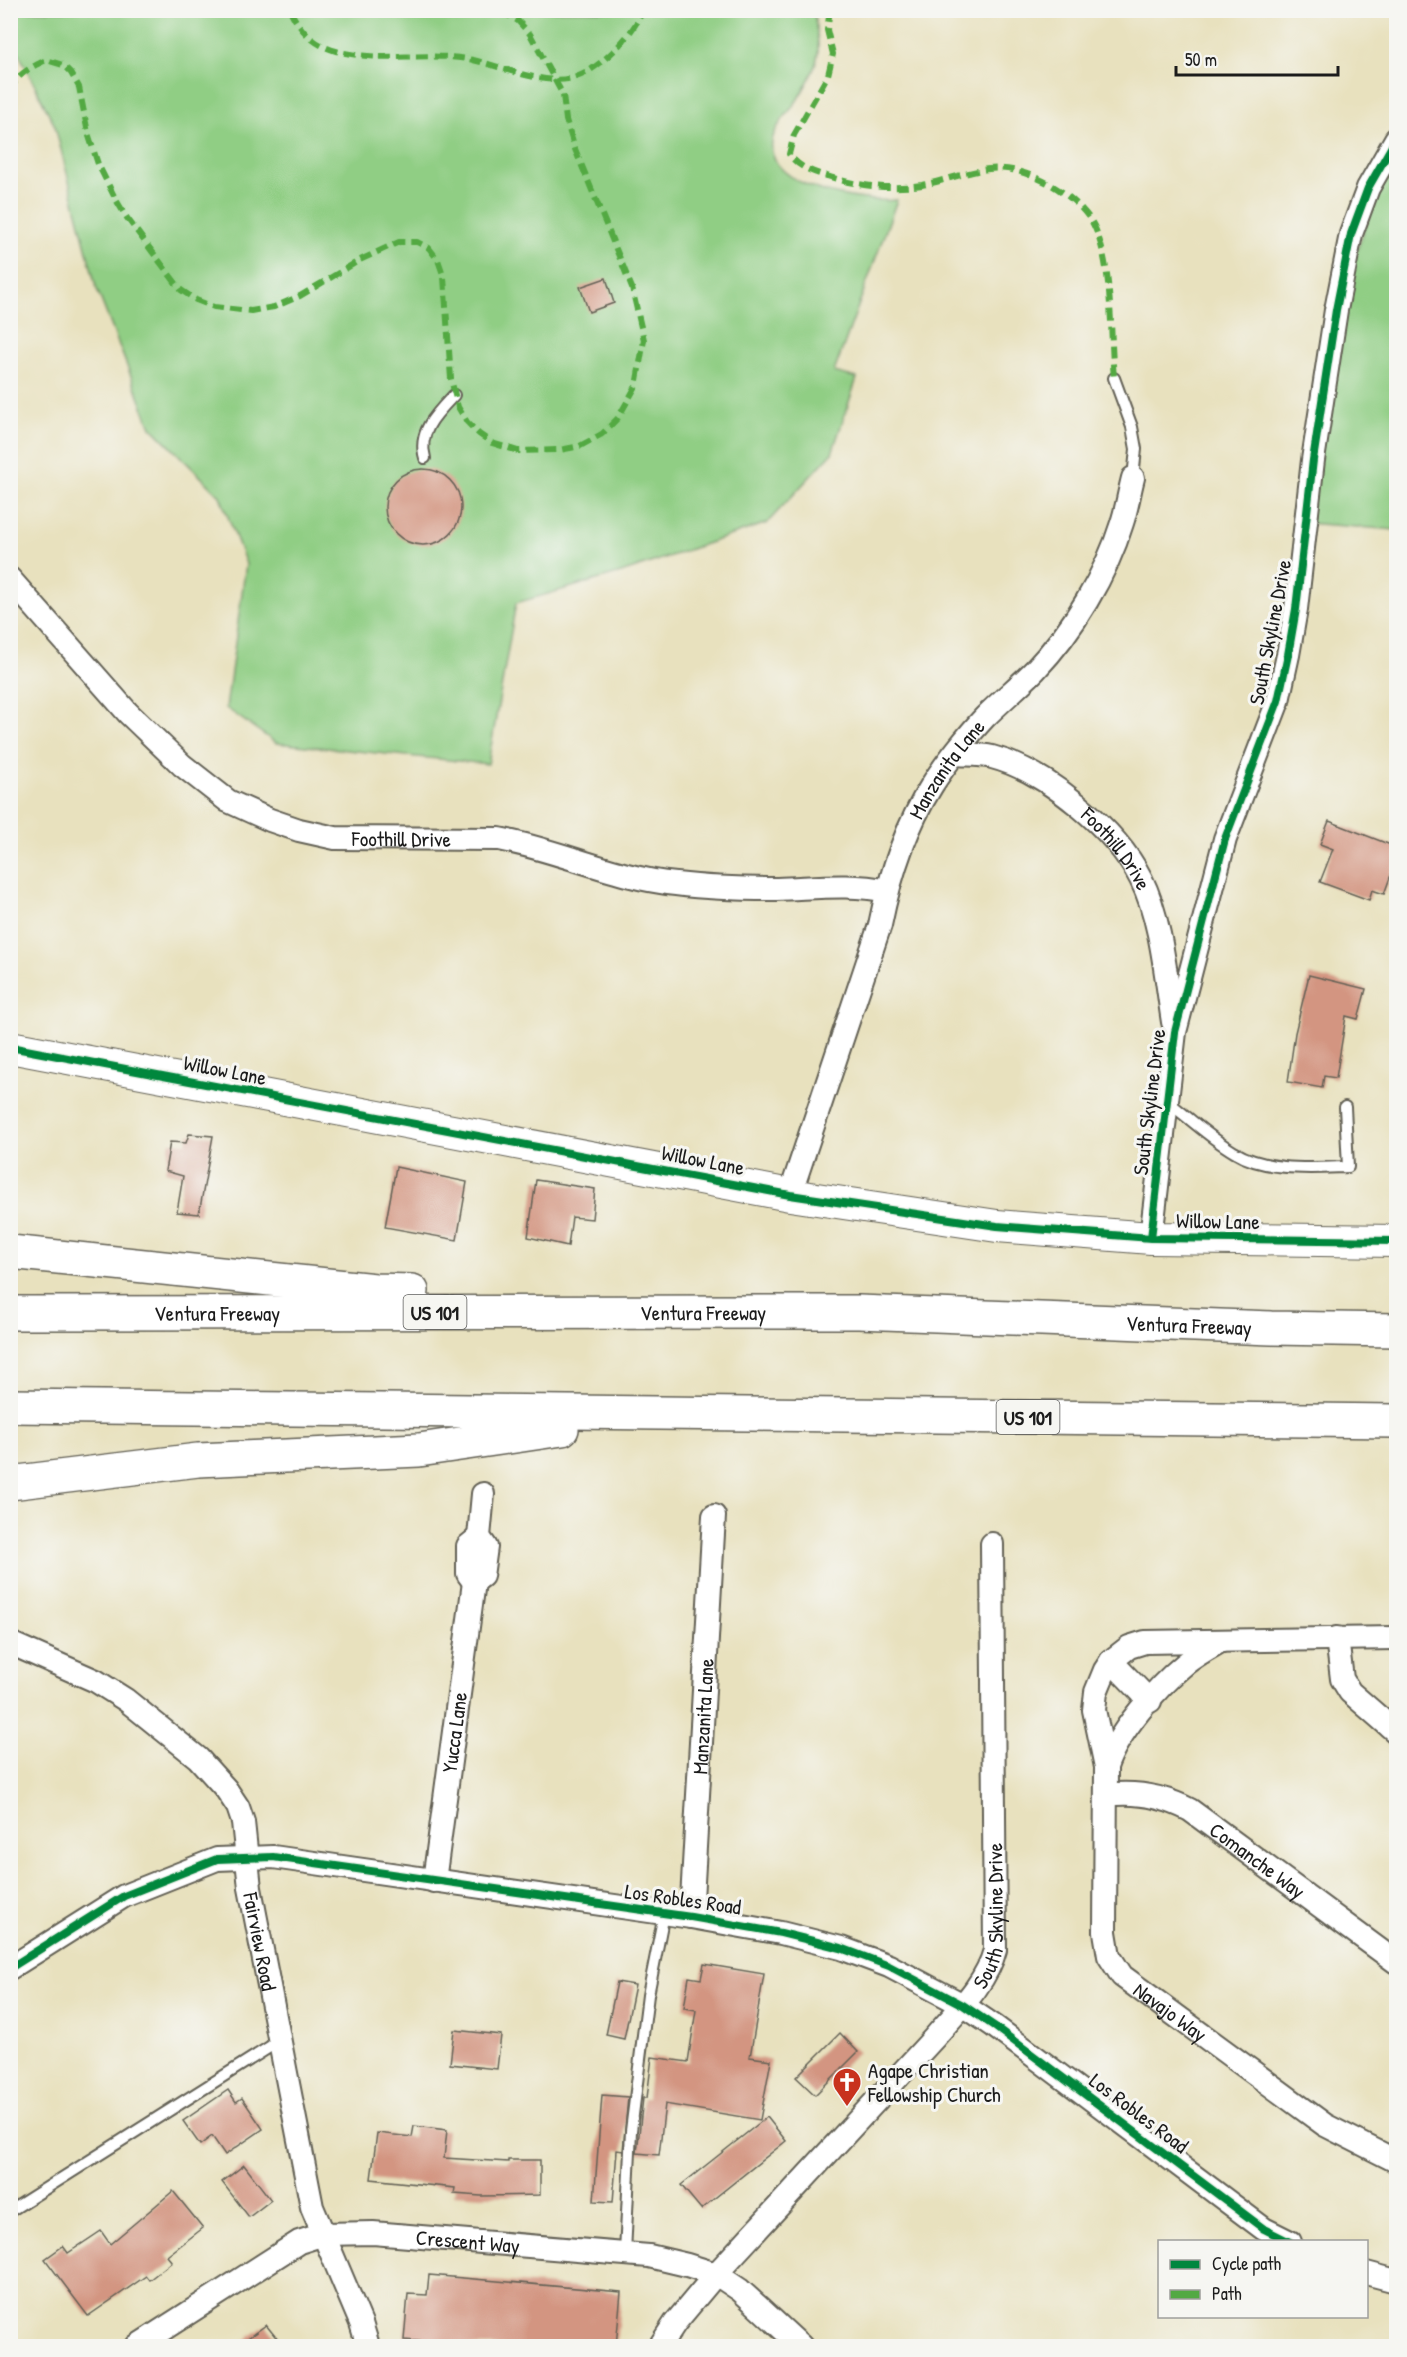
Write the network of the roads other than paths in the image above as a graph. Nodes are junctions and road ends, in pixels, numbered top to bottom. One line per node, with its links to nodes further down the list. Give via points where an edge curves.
1 (1396, 139): 9 (street, South Skyline Drive, via 1368,188 1351,234 1312,460 1296,609 1280,689 1225,839)
2 (1114, 378): 5 (lane, Manzanita Lane, via 1136,449)
3 (454, 395): 4 (lane, via 426,429 421,446)
4 (425, 458)
5 (1132, 478): 7 (street, Manzanita Lane, via 1113,547 1082,607 1045,658 985,717)
6 (10, 579): 8 (street, Foothill Drive, via 128,712 182,765 228,801 270,820 335,838 499,839 639,879 678,885 776,889 865,886)
7 (955, 754): 8 (street, Manzanita Lane, via 910,823); 9 (street, Foothill Drive, via 989,756 1038,776 1081,806 1125,855 1141,879 1153,911)
8 (887, 891): 13 (street, Manzanita Lane, via 880,925)
9 (1175, 1032): 11 (street, South Skyline Drive)
10 (10, 1047): 13 (street, Willow Lane)
11 (1167, 1101): 12 (lane, via 1235,1153 1259,1162 1289,1166 1348,1167); 14 (street, South Skyline Drive)
12 (1346, 1107)
13 (790, 1196): 14 (street, Willow Lane, via 997,1226)
14 (1151, 1238): 15 (street, Willow Lane)
15 (1396, 1241)
16 (10, 1252): 17 (highway, via 375,1290 785,1298)
17 (860, 1312): 18 (highway, Ventura Freeway / US 101); 19 (highway, Ventura Freeway / US 101)
18 (10, 1313)
19 (1396, 1330)
20 (10, 1406): 21 (highway, US 101)
21 (659, 1414): 22 (highway, US 101); 23 (highway, via 419,1450 198,1460)
22 (1396, 1421)
23 (10, 1483)
24 (483, 1494): 37 (street, Yucca Lane, via 478,1537 486,1547 482,1576 474,1582)
25 (714, 1516): 39 (street, Manzanita Lane)
26 (992, 1544): 42 (street, South Skyline Drive, via 995,1950 991,1967)
27 (1337, 1638): 28 (street); 29 (street); 33 (street, via 1342,1679 1350,1692)
28 (1396, 1638)
29 (1222, 1640): 31 (street, via 1145,1642 1129,1647); 32 (street, Navajo Way, via 1186,1663)
30 (10, 1643): 36 (street, Fairview Road, via 126,1700 198,1758 238,1807)
31 (1112, 1661): 32 (street); 34 (street, Navajo Way, via 1100,1680 1094,1710)
32 (1150, 1701): 34 (street, Navajo Way, via 1125,1729)
33 (1396, 1732)
34 (1106, 1767): 35 (street, Navajo Way)
35 (1107, 1795): 40 (street, Comanche Way, via 1126,1792 1153,1796 1190,1809); 44 (street, Navajo Way, via 1105,1932 1109,1956 1122,1976 1325,2125)
36 (249, 1857): 37 (street, Los Robles Road, via 273,1857); 41 (street, Los Robles Road, via 217,1859 124,1896); 43 (street, Fairview Road, via 250,1888)
37 (434, 1881): 38 (street, Los Robles Road)
38 (664, 1914): 39 (street, Los Robles Road); 48 (lane, via 648,1995 631,2131)
39 (691, 1917): 42 (street, Los Robles Road, via 841,1948 889,1966)
40 (1396, 1962)
41 (10, 1968)
42 (963, 2005): 47 (street, Los Robles Road, via 1264,2229); 49 (street, South Skyline Drive)
43 (279, 2041): 45 (lane); 46 (street, Fairview Road, via 312,2207)
44 (1396, 2161)
45 (10, 2211)
46 (324, 2234): 48 (street, Crescent Way, via 373,2233); 52 (street, Crescent Way, via 299,2242); 53 (street, Fairview Road)
47 (1288, 2240)
48 (625, 2253): 49 (street, Crescent Way)
49 (716, 2274): 54 (street, South Skyline Drive); 55 (street, Crescent Way, via 740,2290)
50 (1368, 2274): 51 (street)
51 (1396, 2281)
52 (136, 2346)
53 (368, 2346)
54 (660, 2346)
55 (801, 2346)

